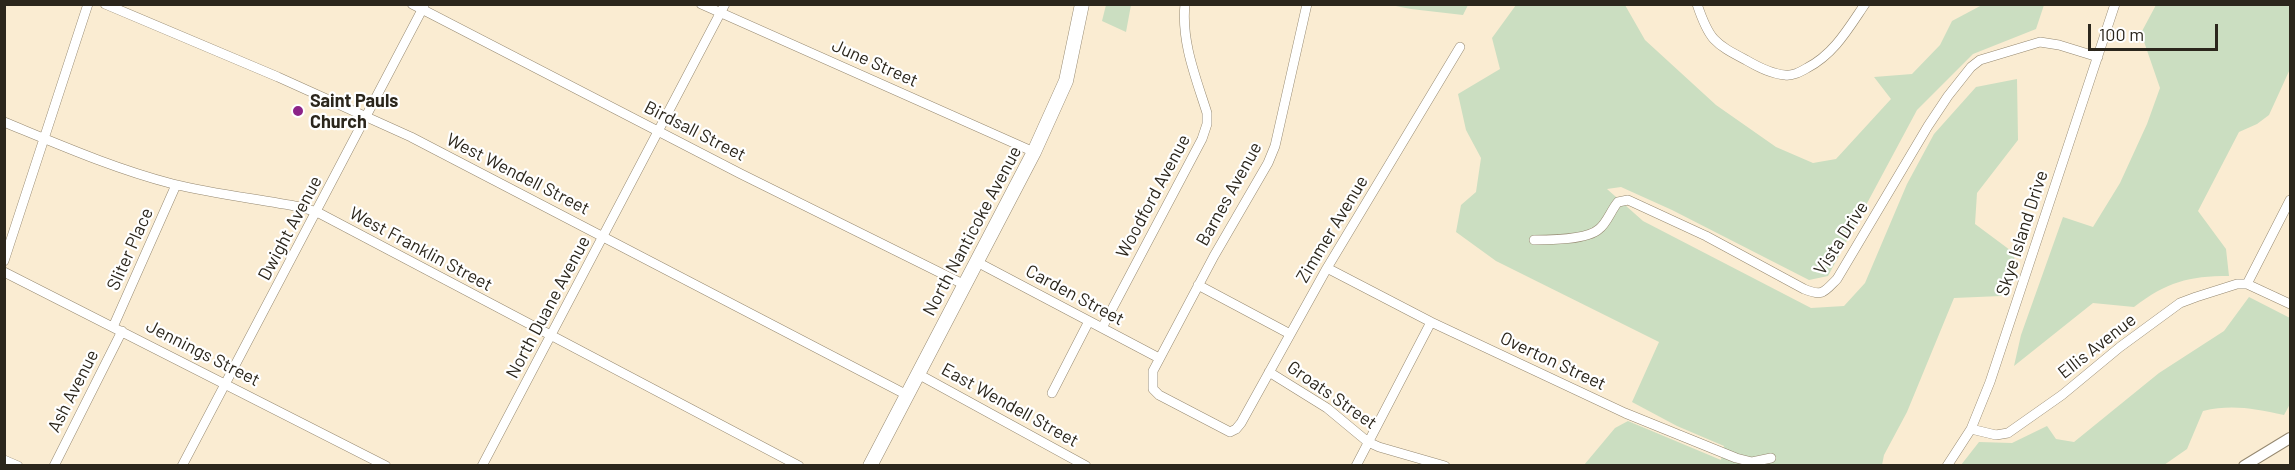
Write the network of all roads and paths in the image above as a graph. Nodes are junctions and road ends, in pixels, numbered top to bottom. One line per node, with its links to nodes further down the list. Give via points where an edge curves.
1 (88, 4): 18 (street)
2 (105, 4): 15 (street, West Wendell Street)
3 (412, 4): 11 (street, Birdsall Street)
4 (701, 4): 12 (street, June Street)
5 (1082, 4): 19 (main road, North Nanticoke Avenue, via 1066,81)
6 (1185, 4): 36 (street, Woodford Avenue, via 1186,40 1208,124)
7 (1307, 4): 31 (street, Barnes Avenue, via 1275,146)
8 (1697, 4): 9 (street, via 1704,27 1721,47 1762,69 1786,75 1819,62 1832,51)
9 (1865, 4)
10 (2115, 4): 14 (street, Skye Island Drive)
11 (423, 7): 15 (street, Dwight Avenue); 17 (street, Birdsall Street)
12 (723, 9): 17 (street, North Duane Avenue); 19 (street, June Street)
13 (1460, 47): 27 (street, Zimmer Avenue)
14 (2098, 57): 24 (street, Vista Drive, via 2040,42 1980,60 1971,67 1928,126 1837,279 1823,293 1804,289 1706,236 1628,200 1618,202 1600,229 1591,234); 47 (street, Skye Island Drive)
15 (366, 116): 22 (street, Dwight Avenue); 23 (street, West Wendell Street)
16 (4, 122): 18 (street, West Franklin Street)
17 (659, 131): 23 (street, North Duane Avenue); 30 (street, Birdsall Street)
18 (44, 139): 20 (street, West Franklin Street); 25 (street)
19 (1034, 152): 26 (main road, North Nanticoke Avenue)
20 (176, 184): 22 (street, West Franklin Street); 35 (street, Sliter Place)
21 (2290, 200): 29 (street)
22 (317, 212): 39 (street, West Franklin Street); 43 (street, Dwight Avenue)
23 (604, 237): 39 (street, North Duane Avenue); 45 (street, West Wendell Street)
24 (1534, 240)
25 (4, 261)
26 (977, 262): 30 (main road, North Nanticoke Avenue); 33 (street, Carden Street)
27 (1327, 268): 34 (street, Overton Street); 38 (street, Zimmer Avenue)
28 (4, 272): 35 (street, Jennings Street)
29 (2247, 284): 32 (street); 47 (street, Ellis Avenue, via 2180,303 2008,433 1996,435)
30 (964, 285): 42 (main road, North Nanticoke Avenue)
31 (1198, 285): 38 (street); 40 (street, Barnes Avenue)
32 (2290, 304)
33 (1089, 321): 36 (street, Carden Street); 44 (street)
34 (1431, 322): 49 (street); 50 (street, Overton Street, via 1625,414 1736,458 1752,462)
35 (113, 327): 37 (street, Jennings Street)
36 (1102, 328): 40 (street, Carden Street)
37 (122, 331): 43 (street, Jennings Street); 53 (street, Ash Avenue)
38 (1290, 334): 41 (street, Zimmer Avenue)
39 (551, 336): 56 (street, North Duane Avenue); 57 (street, West Franklin Street)
40 (1159, 358): 46 (street, Barnes Avenue, via 1153,371 1153,389 1159,395 1230,432)
41 (1269, 372): 46 (street, Zimmer Avenue); 49 (street, Groats Street, via 1327,408)
42 (918, 374): 45 (main road, North Nanticoke Avenue); 59 (street, East Wendell Street)
43 (227, 384): 54 (street, Dwight Avenue); 55 (street, Jennings Street)
44 (1052, 393)
45 (907, 395): 58 (main road, North Nanticoke Avenue)
46 (1236, 429)
47 (1971, 429): 62 (street, Skye Island Drive)
48 (2290, 438): 63 (street)
49 (1368, 442): 60 (street); 61 (street, Groats Street)
50 (1771, 458)
51 (4, 460): 52 (street)
52 (18, 465)
53 (54, 465)
54 (182, 465)
55 (386, 465)
56 (482, 465)
57 (799, 465)
58 (870, 465)
59 (1086, 465)
60 (1356, 465)
61 (1445, 465)
62 (1947, 465)
63 (2244, 465)

